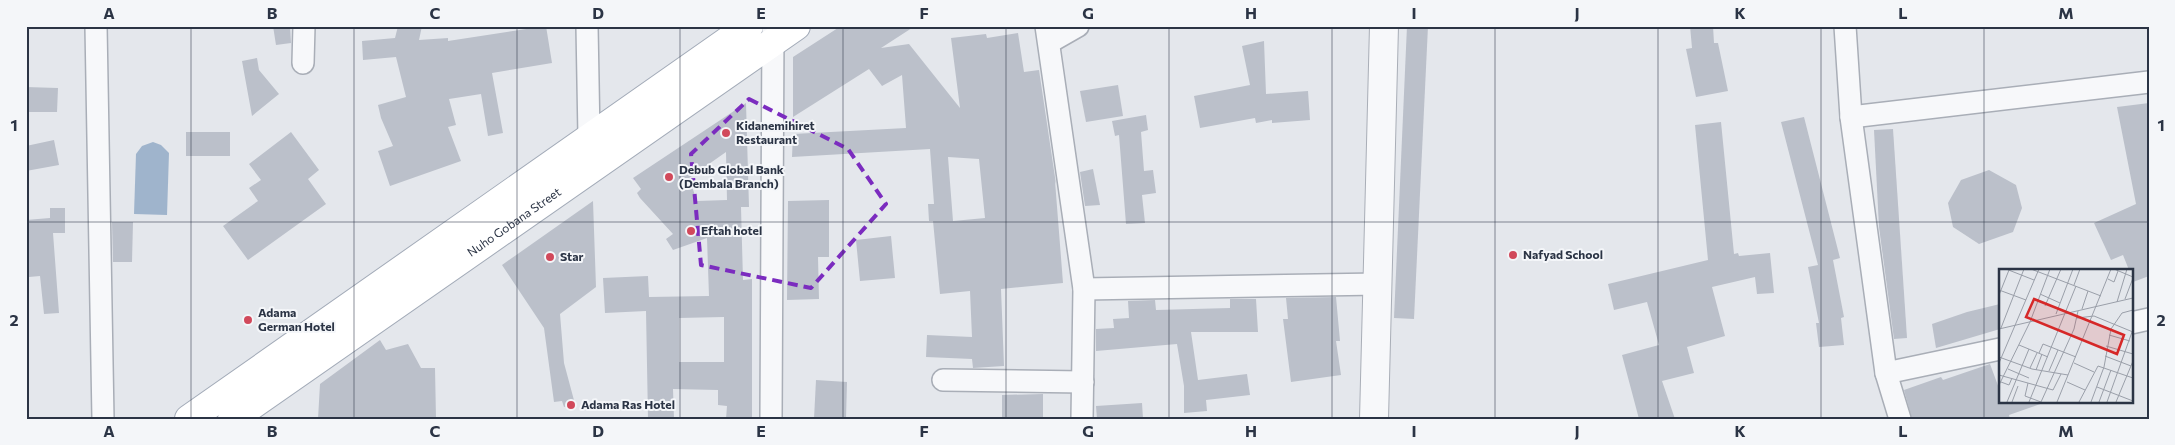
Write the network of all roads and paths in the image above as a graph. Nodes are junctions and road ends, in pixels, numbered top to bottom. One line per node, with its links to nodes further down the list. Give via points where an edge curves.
1 (96, 26): 23 (street)
2 (304, 26): 11 (street)
3 (587, 26): 14 (street)
4 (749, 26): 14 (main road)
5 (796, 26): 9 (main road, Nuho Gobana Street)
6 (1078, 26): 10 (street)
7 (1384, 26): 15 (street)
8 (1845, 26): 13 (street)
9 (773, 34): 25 (main road, Nuho Gobana Street); 26 (street)
10 (1048, 34): 16 (street)
11 (303, 63)
12 (2149, 82): 13 (street)
13 (1851, 116): 20 (street)
14 (589, 137): 24 (main road)
15 (1379, 284): 16 (street); 28 (street)
16 (1084, 290): 22 (street)
17 (2149, 319): 18 (street)
18 (2132, 323)
19 (1999, 350): 20 (street)
20 (1886, 373): 29 (street)
21 (943, 380): 22 (street)
22 (1083, 382): 27 (street)
23 (102, 419)
24 (190, 419)
25 (232, 419)
26 (771, 419)
27 (1082, 419)
28 (1374, 419)
29 (1900, 419)

